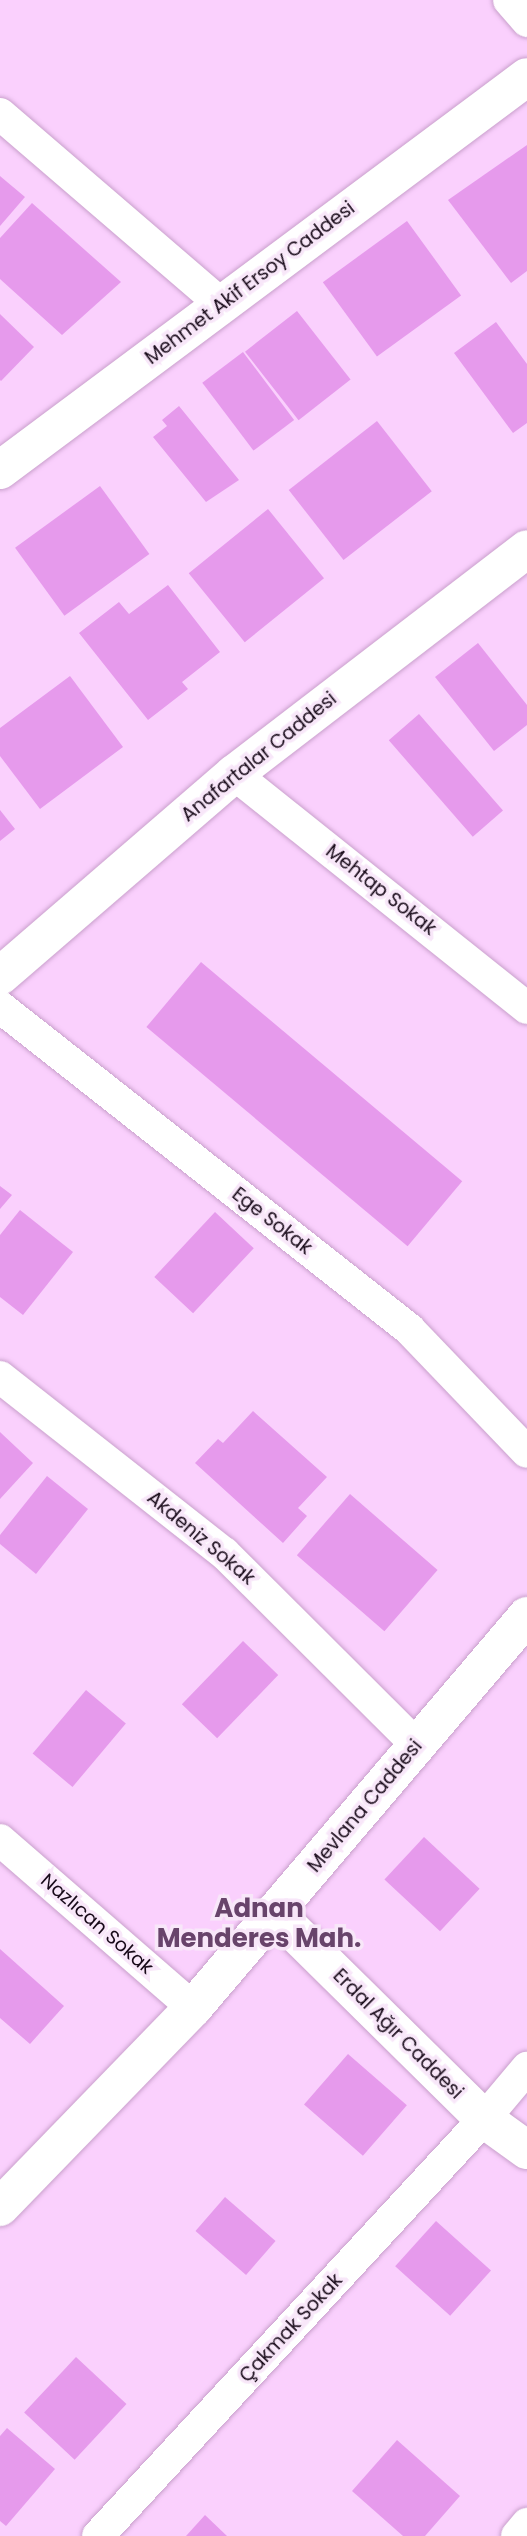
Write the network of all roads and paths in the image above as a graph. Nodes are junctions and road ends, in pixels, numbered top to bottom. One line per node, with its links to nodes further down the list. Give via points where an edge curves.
1 (509, 0): 2 (street)
2 (527, 21)
3 (514, 87): 5 (street, Mehmet Akif Ersoy Caddesi)
4 (0, 114): 5 (street)
5 (214, 296): 6 (street, Mehmet Akif Ersoy Caddesi); 7 (street, Mehmet Akif Ersoy Caddesi)
6 (0, 440)
7 (0, 470)
8 (527, 549): 9 (street, Anafartalar Caddesi)
9 (234, 774): 10 (street, Anafartalar Caddesi); 12 (street, Mehtap Sokak)
10 (0, 976)
11 (0, 1007): 14 (street, Ege Sokak, via 409,1329)
12 (527, 1008)
13 (0, 1377): 16 (street, Akdeniz Sokak, via 224,1553)
14 (527, 1452)
15 (527, 1616): 16 (street, Mevlana Caddesi)
16 (417, 1745): 18 (street, Mevlana Caddesi)
17 (0, 1840): 19 (street, Nazlıcan Sokak)
18 (274, 1912): 19 (street, Mevlana Caddesi); 21 (street, Erdal Ağır Caddesi)
19 (193, 2008): 23 (street, Mevlana Caddesi)
20 (527, 2068): 21 (street, Çakmak Sokak)
21 (484, 2119): 22 (street, Erdal Ağır Caddesi); 25 (street, Çakmak Sokak)
22 (527, 2150)
23 (0, 2207)
24 (527, 2524): 26 (street)
25 (98, 2536)
26 (517, 2536)

